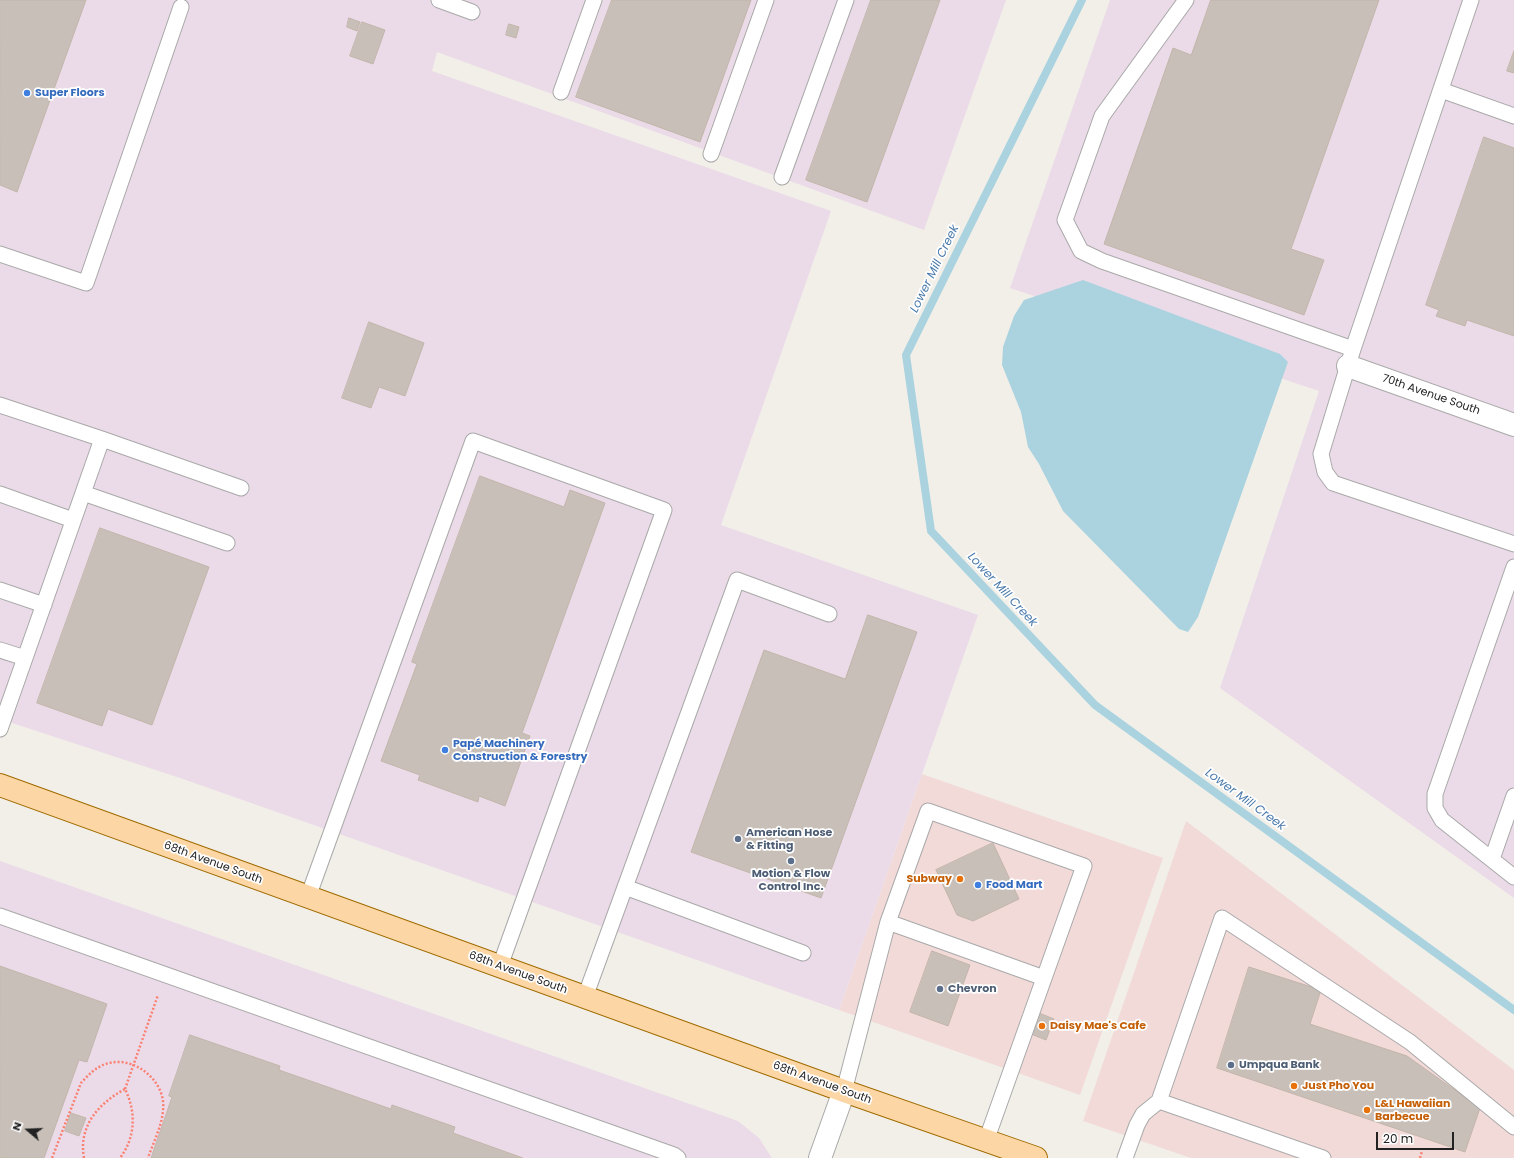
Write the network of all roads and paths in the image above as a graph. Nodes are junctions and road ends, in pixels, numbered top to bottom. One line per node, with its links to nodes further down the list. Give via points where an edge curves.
1 (440, 0): 8 (lane)
2 (594, 0): 10 (lane)
3 (766, 0): 12 (lane)
4 (846, 0): 13 (lane)
5 (1186, 0): 15 (lane, via 1102,116 1065,220 1081,251)
6 (1471, 0): 9 (lane)
7 (181, 7): 14 (lane, via 86,283)
8 (472, 12)
9 (1441, 90): 11 (lane); 15 (lane)
10 (561, 92)
11 (1514, 116)
12 (711, 154)
13 (782, 177)
14 (0, 254)
15 (1350, 358): 17 (street, 70th Avenue South); 24 (lane, via 1321,454 1325,472 1333,483)
16 (0, 405): 18 (lane)
17 (1514, 425)
18 (102, 439): 19 (lane); 20 (lane)
19 (241, 488)
20 (83, 493): 22 (lane); 23 (lane)
21 (0, 494): 22 (lane)
22 (73, 520): 27 (lane)
23 (227, 543)
24 (1514, 544)
25 (1514, 567): 34 (lane, via 1435,794 1434,808 1442,820)
26 (0, 590): 27 (lane)
27 (44, 605): 30 (lane)
28 (829, 614): 36 (lane, via 737,580)
29 (0, 650): 30 (lane)
30 (25, 658): 31 (lane)
31 (0, 729)
32 (0, 785): 37 (main road, 68th Avenue South)
33 (1514, 796): 34 (lane)
34 (1492, 859): 35 (lane)
35 (1514, 877)
36 (625, 887): 40 (lane); 44 (lane)
37 (308, 897): 41 (main road, 68th Avenue South); 41 (lane, via 473,441 664,510)
38 (0, 916): 42 (lane)
39 (888, 922): 43 (lane); 43 (lane, via 928,811 1084,866); 47 (lane)
40 (803, 952)
41 (500, 966): 44 (main road, 68th Avenue South)
42 (165, 974): 45 (path); 56 (lane)
43 (1044, 978): 50 (lane)
44 (585, 997): 47 (main road, 68th Avenue South)
45 (134, 1065): 46 (path); 52 (path, via 110,1063 99,1067 81,1082); 55 (path, via 153,1078 163,1100 163,1112)
46 (125, 1089): 53 (path, via 103,1103 94,1113 84,1139); 54 (path, via 131,1102 132,1130 129,1143)
47 (844, 1091): 50 (main road, 68th Avenue South); 57 (street)
48 (1159, 1101): 49 (lane, via 1222,918 1410,1042); 59 (lane, via 1143,1114); 60 (lane)
49 (1514, 1127)
50 (986, 1141): 58 (main road, 68th Avenue South)
51 (1422, 1151): 61 (path)
52 (52, 1158)
53 (84, 1158)
54 (120, 1158)
55 (148, 1158)
56 (678, 1158)
57 (820, 1158)
58 (1036, 1158)
59 (1125, 1158)
60 (1323, 1158)
61 (1420, 1158)

